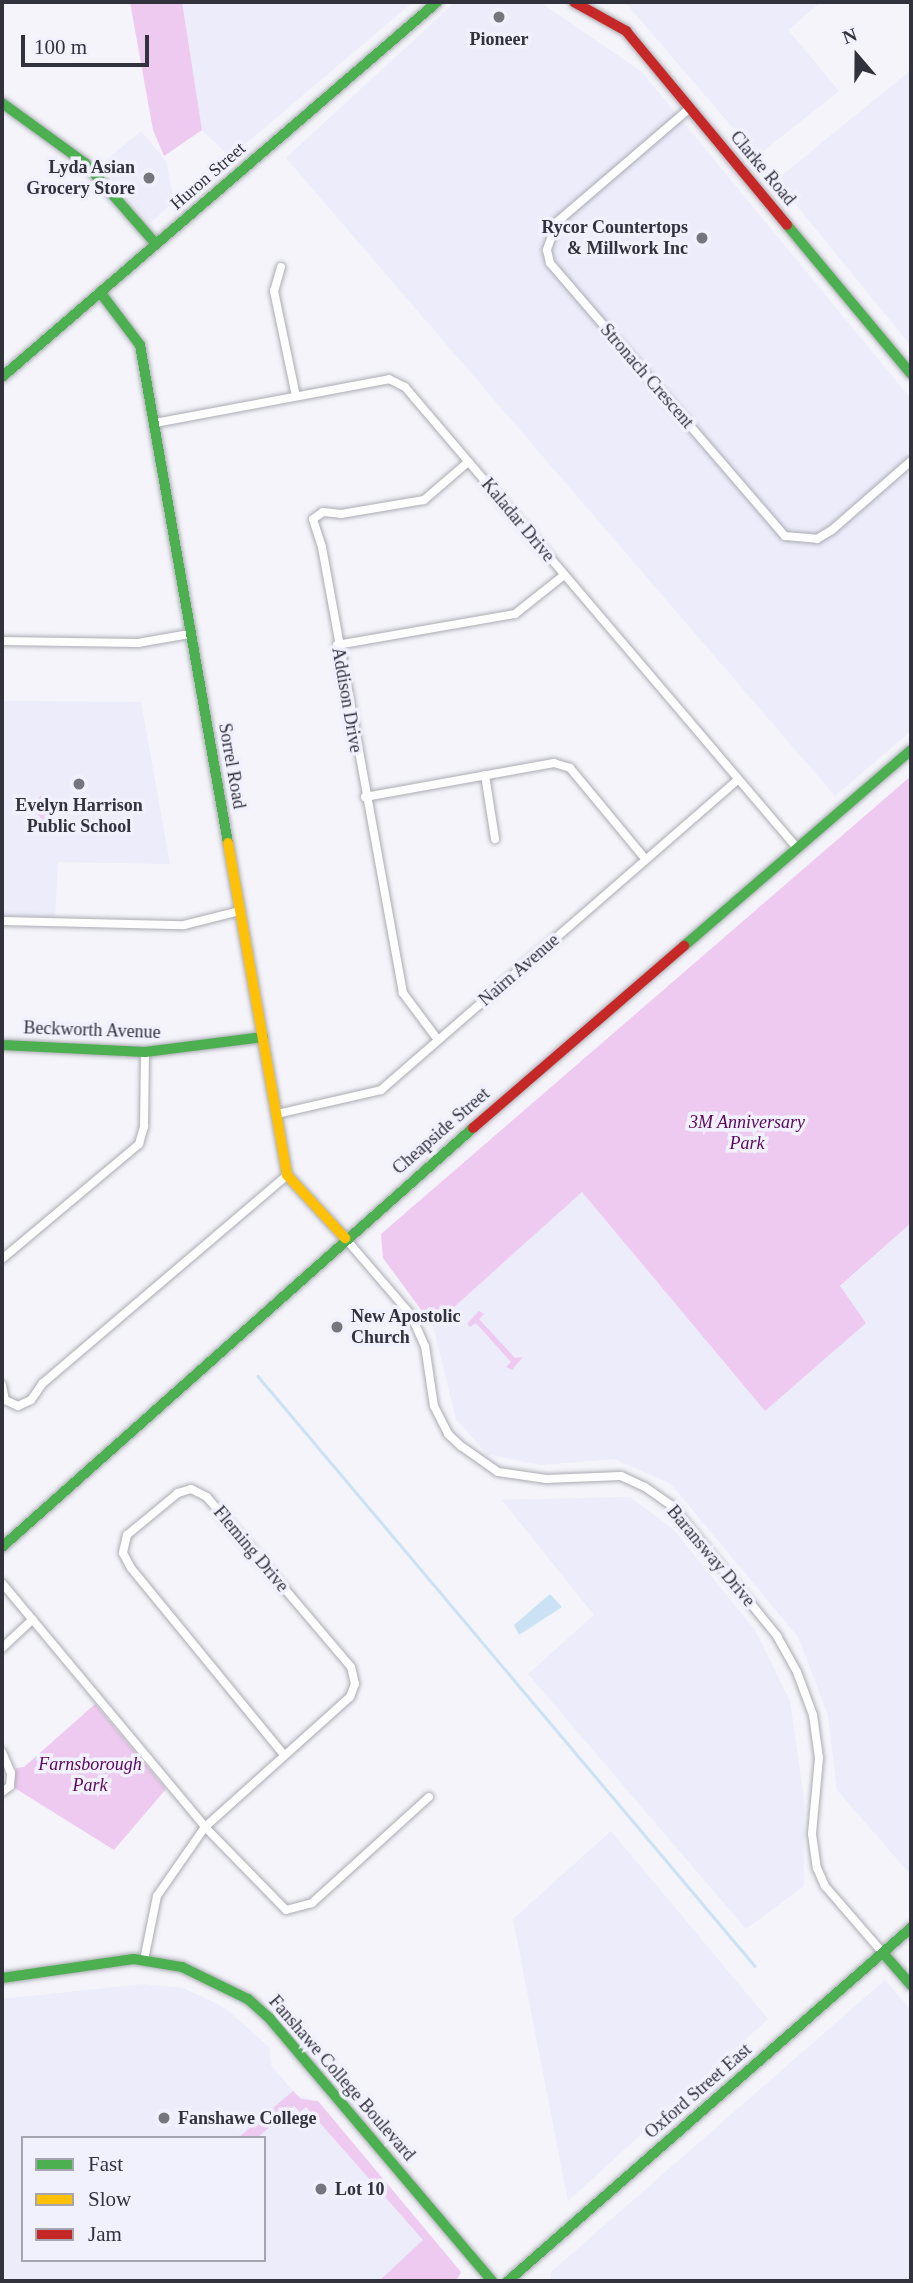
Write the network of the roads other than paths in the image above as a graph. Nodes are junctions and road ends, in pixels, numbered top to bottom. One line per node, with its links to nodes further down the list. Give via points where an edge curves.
1 (438, 2): 5 (street, Huron Street)
2 (574, 2): 4 (street, Clarke Road, via 626,31)
3 (2, 103): 5 (street, via 85,163)
4 (690, 108): 8 (street, Clarke Road); 13 (street, Stronach Crescent, via 557,222 547,250 551,263 785,536 799,541 817,539)
5 (156, 244): 7 (street, Huron Street)
6 (281, 267): 10 (street, via 274,291)
7 (100, 292): 9 (street, Huron Street); 11 (street, Sorrel Road, via 140,345)
8 (911, 374)
9 (2, 377)
10 (296, 396): 11 (street, Kaladar Drive); 12 (street, Kaladar Drive, via 389,379 405,387)
11 (155, 423): 15 (street, Sorrel Road)
12 (468, 461): 14 (street, Kaladar Drive); 17 (street, Addison Drive, via 424,500 341,514 324,512 313,519 322,547)
13 (911, 461)
14 (564, 575): 17 (street, via 514,614); 20 (street, Kaladar Drive)
15 (189, 634): 16 (street, via 138,643); 25 (street, Sorrel Road)
16 (2, 641)
17 (337, 645): 21 (street, Addison Drive)
18 (911, 750): 23 (street, Cheapside Street)
19 (485, 775): 21 (street); 22 (street); 24 (street, via 554,763 570,768)
20 (738, 780): 23 (street, Kaladar Drive); 24 (street, Nairn Avenue)
21 (365, 797): 28 (street, Addison Drive, via 403,993)
22 (495, 839)
23 (797, 848): 33 (street, Cheapside Street)
24 (646, 860): 28 (street, Nairn Avenue)
25 (240, 911): 26 (street, via 184,925); 27 (street, Sorrel Road)
26 (2, 921)
27 (263, 1037): 30 (street, Beckworth Avenue); 31 (street, Sorrel Road)
28 (438, 1040): 31 (street, Nairn Avenue, via 381,1090)
29 (2, 1045): 30 (street, Beckworth Avenue)
30 (145, 1052): 34 (street, via 144,1126 139,1144)
31 (277, 1114): 32 (street, Sorrel Road)
32 (287, 1175): 33 (street); 35 (street, via 43,1383 31,1399 18,1405 5,1399)
33 (345, 1238): 36 (street, Cheapside Street); 46 (street, Baransway Drive, via 411,1315 425,1346 434,1406 448,1434 461,1446 498,1472 546,1479 621,1476 645,1487 671,1505 777,1636 813,1715 819,1758 812,1835 817,1868 825,1886)
34 (2, 1259)
35 (2, 1385)
36 (2, 1547)
37 (2, 1583): 38 (street)
38 (33, 1619): 39 (street); 44 (street)
39 (2, 1648)
40 (2, 1752): 42 (street, via 11,1773 10,1786)
41 (284, 1755): 41 (street, Fleming Drive, via 350,1697 355,1684 351,1667 207,1497 191,1489 178,1493 127,1535 123,1553); 44 (street, Fleming Drive)
42 (2, 1792)
43 (429, 1797): 44 (street, via 312,1903 296,1909 286,1910 278,1903)
44 (205, 1827): 47 (street, Fleming Drive, via 157,1896)
45 (911, 1928): 46 (street, Oxford Street East)
46 (883, 1953): 49 (street); 51 (street, Oxford Street East)
47 (144, 1960): 48 (street, Fanshawe College Boulevard, via 102,1960); 50 (street, Fanshawe College Boulevard, via 182,1967 219,1982 270,2018)
48 (2, 1978)
49 (911, 1985)
50 (492, 2281)
51 (508, 2281)

